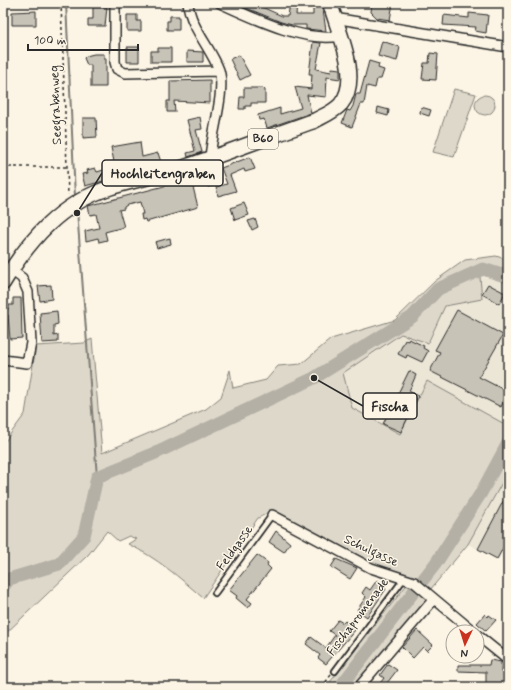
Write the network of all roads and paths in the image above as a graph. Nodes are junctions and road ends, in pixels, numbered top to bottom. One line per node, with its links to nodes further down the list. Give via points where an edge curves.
1 (61, 3): 12 (path, Seegrabenweg)
2 (115, 3): 9 (street, via 117,69 125,73)
3 (188, 3): 9 (street, via 191,17)
4 (220, 3): 7 (street, via 266,23 319,38)
5 (330, 3): 6 (main road, B60)
6 (334, 18): 7 (main road, B60); 8 (street)
7 (340, 36): 10 (main road, B60, via 350,70 350,83 340,105 314,121)
8 (508, 47)
9 (219, 71): 10 (street, via 221,89 210,145)
10 (210, 159): 13 (main road, B60, via 110,188)
11 (3, 167): 12 (path)
12 (67, 167): 13 (path, Seegrabenweg)
13 (74, 203): 14 (main road, B60, via 41,230)
14 (11, 270): 15 (main road, B60); 16 (street, via 22,278 28,292 31,343 26,363)
15 (3, 283)
16 (3, 360)
17 (272, 515): 18 (street, Schulgasse, via 371,568); 19 (lane, Feldgasse)
18 (403, 580): 20 (street, Schulgasse, via 414,582); 24 (lane, Fischapromenade)
19 (216, 593)
20 (434, 599): 21 (street, Schulgasse); 26 (street)
21 (464, 624)
22 (485, 641): 23 (street)
23 (508, 660)
24 (335, 671): 25 (path)
25 (322, 687)
26 (359, 687)

